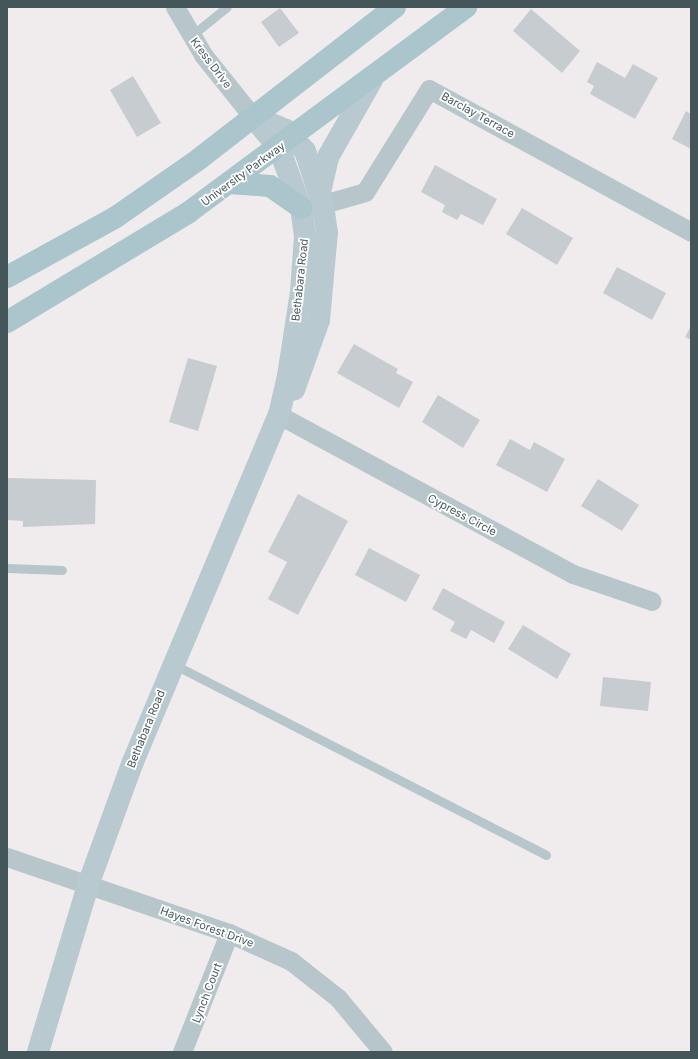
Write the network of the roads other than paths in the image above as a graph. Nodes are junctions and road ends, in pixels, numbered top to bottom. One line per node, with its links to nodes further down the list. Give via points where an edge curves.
1 (175, 7): 5 (street, Kress Drive)
2 (227, 7): 5 (lane)
3 (395, 7): 7 (main road)
4 (466, 7): 6 (main road, University Parkway)
5 (191, 36): 7 (street, Kress Drive)
6 (372, 80): 8 (main road, University Parkway); 10 (street, via 328,157)
7 (252, 116): 8 (street, Bethabara Road); 13 (main road, via 199,159 116,217)
8 (286, 142): 9 (main road, University Parkway); 10 (street, Bethabara Road, via 305,151); 11 (street, Bethabara Road)
9 (230, 183): 11 (main road, via 270,186); 14 (main road, University Parkway, via 117,258)
10 (321, 199): 11 (street, Barclay Terrace); 12 (street, Barclay Terrace, via 365,192 428,89); 15 (street, Bethabara Road, via 327,232 319,320 298,384)
11 (301, 208): 15 (street, Bethabara Road, via 305,236 300,292)
12 (691, 232)
13 (7, 277)
14 (7, 322)
15 (279, 416): 18 (street, Cypress Circle, via 573,574); 19 (street, Bethabara Road)
16 (7, 568): 17 (lane)
17 (62, 570)
18 (652, 601)
19 (172, 664): 20 (lane); 22 (street, Bethabara Road)
20 (546, 855)
21 (7, 857): 22 (street, Hayes Forest Drive)
22 (88, 885): 23 (street, Hayes Forest Drive); 24 (street, Bethabara Road)
23 (229, 933): 25 (street, Lynch Court); 26 (street, Hayes Forest Drive, via 291,961 312,975 338,998)
24 (38, 1052)
25 (182, 1052)
26 (383, 1052)

